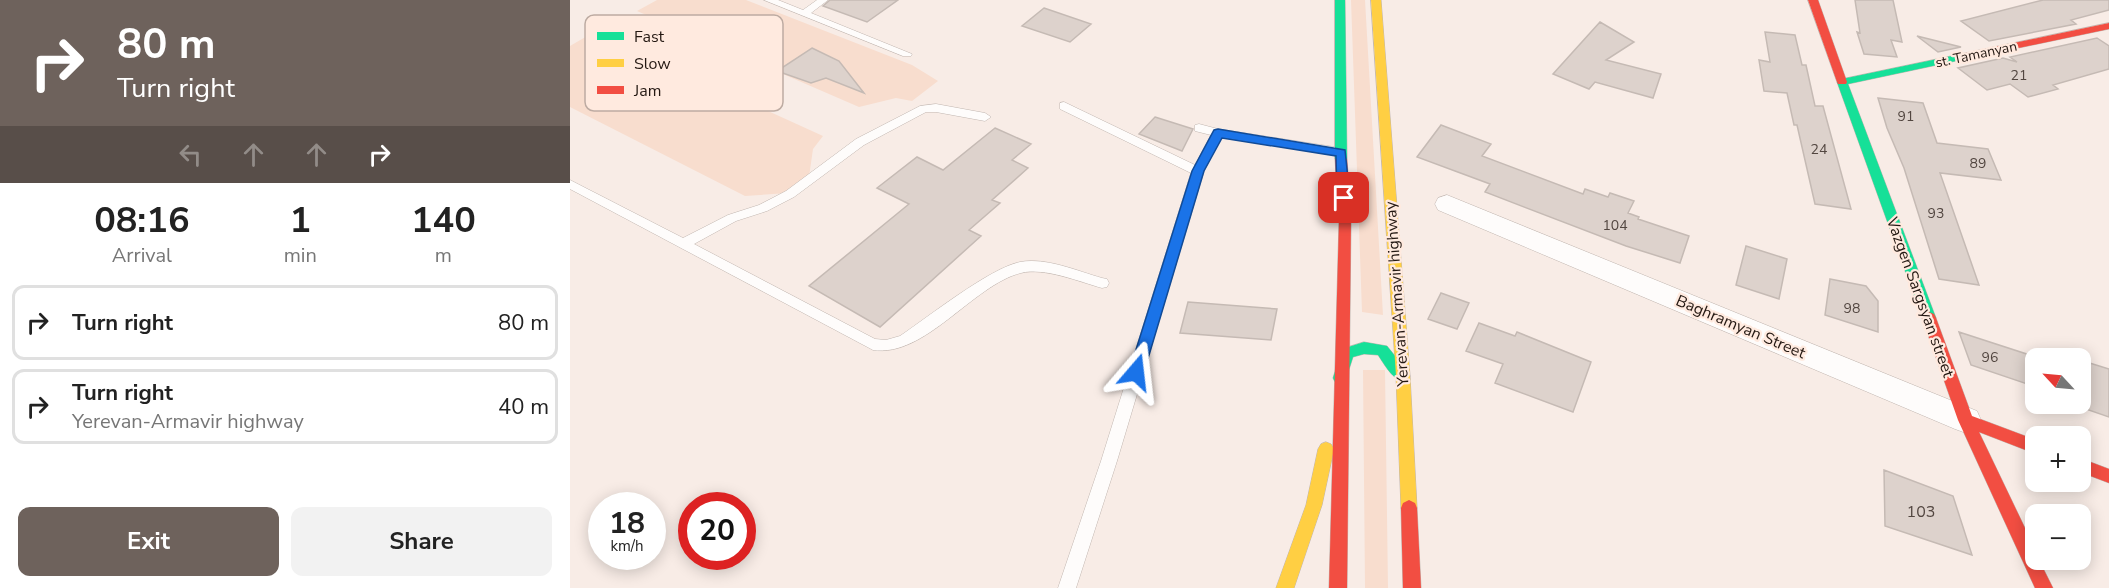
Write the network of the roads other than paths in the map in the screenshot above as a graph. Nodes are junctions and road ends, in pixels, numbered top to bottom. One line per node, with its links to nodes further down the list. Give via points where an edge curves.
1 (769, 0): 6 (lane)
2 (824, 0): 6 (lane)
3 (1340, 0): 14 (main road)
4 (1376, 0): 21 (main road, Yerevan-Armavir highway)
5 (1813, 0): 9 (main road, Vazgen Sargsyan street)
6 (803, 14): 8 (lane)
7 (2109, 26): 9 (main road, st. Tamanyan)
8 (907, 54)
9 (1842, 82): 22 (main road, Vazgen Sargsyan street)
10 (1064, 106): 15 (lane)
11 (985, 117): 18 (lane, via 936,108 914,113 860,142 790,194)
12 (1199, 128): 13 (lane)
13 (1218, 133): 14 (lane); 15 (lane)
14 (1341, 152): 20 (main road, via 1345,221)
15 (1198, 171): 26 (lane)
16 (570, 184): 18 (lane)
17 (1447, 204): 22 (street, Baghramyan Street)
18 (683, 244): 19 (lane, via 873,344 886,346 905,340 998,277 1021,267 1048,268)
19 (1102, 283)
20 (1343, 363): 21 (main road, via 1347,353 1354,349 1382,350); 27 (main road, via 1314,505); 28 (main road)
21 (1403, 376): 29 (main road, Yerevan-Armavir highway)
22 (1966, 420): 23 (main road, Baghramyan Street); 30 (main road, Vazgen Sargsyan street)
23 (2025, 443)
24 (2091, 469): 25 (main road)
25 (2109, 476)
26 (1067, 588)
27 (1285, 588)
28 (1338, 588)
29 (1412, 588)
30 (2044, 588)

